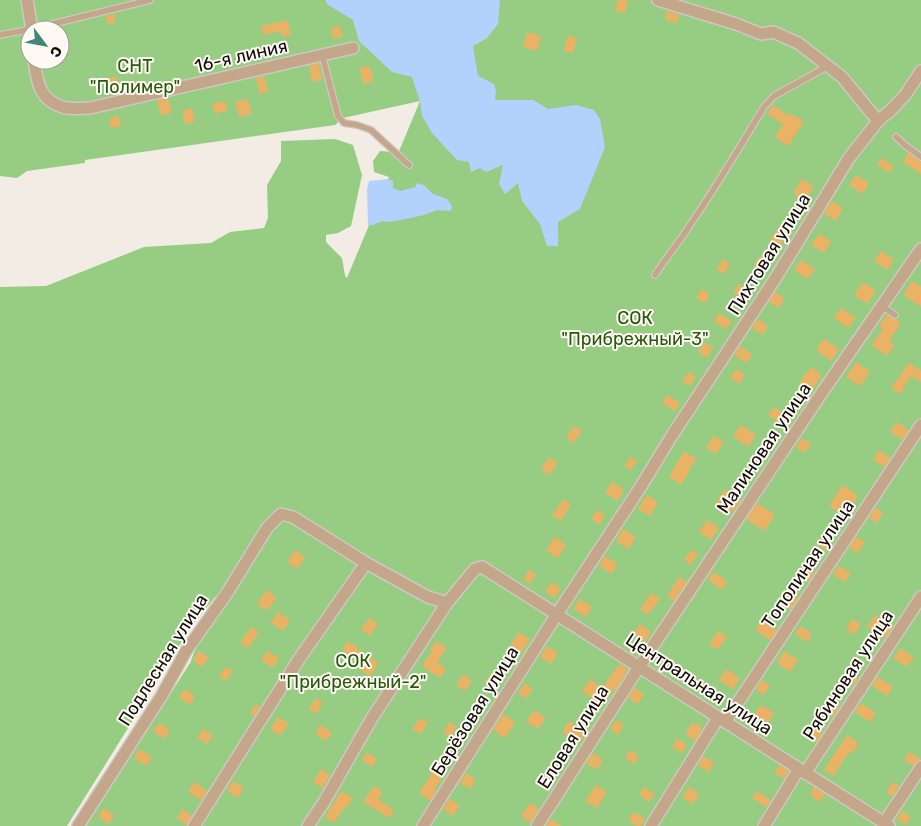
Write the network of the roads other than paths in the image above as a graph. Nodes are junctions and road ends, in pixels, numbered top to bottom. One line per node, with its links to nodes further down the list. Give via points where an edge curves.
1 (27, 0): 4 (street)
2 (150, 0): 5 (lane)
3 (658, 0): 10 (street, via 761,34 773,32 798,43)
4 (30, 20)
5 (69, 20)
6 (20, 31): 7 (lane)
7 (0, 35)
8 (353, 48): 9 (street, 16-я линия)
9 (322, 55): 11 (street, 16-я линия, via 90,108 67,108 51,102 41,92); 16 (lane, via 338,116 344,124 370,130)
10 (828, 66): 13 (street); 18 (lane, via 774,96 764,107)
11 (35, 70)
12 (921, 71): 13 (street, Пихтовая улица, via 906,94)
13 (878, 121): 25 (street, Пихтовая улица, via 849,158 776,279)
14 (896, 137): 15 (lane)
15 (921, 157)
16 (409, 165)
17 (921, 249): 19 (street, Малиновая улица)
18 (655, 275)
19 (882, 306): 20 (lane); 26 (street, Малиновая улица)
20 (895, 315)
21 (921, 425): 27 (street, Тополиная улица)
22 (366, 562): 24 (street, via 428,597); 31 (street, Подлесная улица, via 293,516 281,514 267,528 186,651 162,695); 32 (street, via 299,659)
23 (921, 597): 29 (street, Рябиновая улица)
24 (447, 603): 25 (street, Центральная улица, via 475,569 482,567); 33 (street, via 372,718)
25 (557, 614): 26 (street, Центральная улица); 34 (street, Берёзовая улица)
26 (639, 667): 27 (street, Центральная улица); 35 (street, Еловая улица)
27 (722, 720): 29 (street, Центральная улица); 36 (street, Тополиная улица)
28 (921, 767): 30 (street)
29 (802, 771): 30 (street, Центральная улица); 37 (street, Рябиновая улица)
30 (880, 823)
31 (78, 826)
32 (194, 826)
33 (308, 826)
34 (423, 826)
35 (537, 826)
36 (651, 826)
37 (764, 826)

